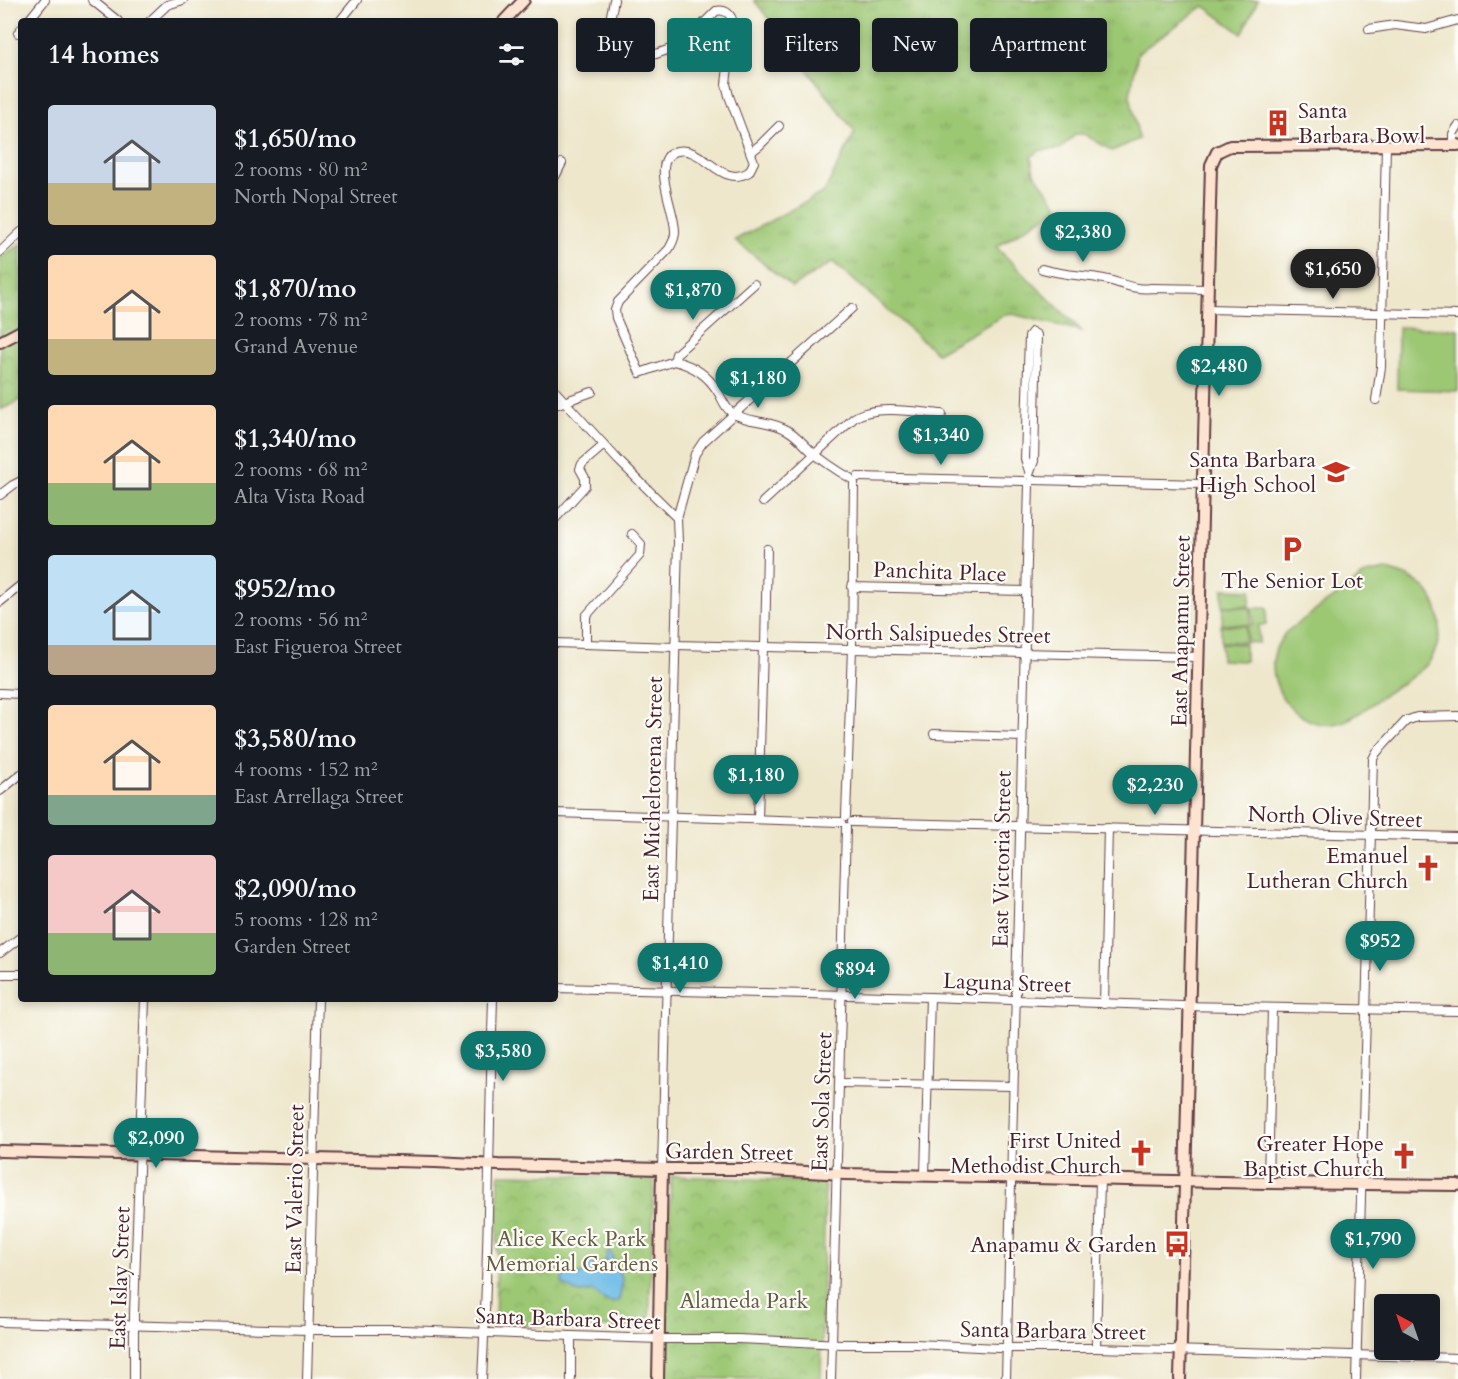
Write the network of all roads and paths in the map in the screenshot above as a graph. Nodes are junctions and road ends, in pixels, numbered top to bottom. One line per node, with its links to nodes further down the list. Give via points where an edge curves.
1 (45, 0): 8 (street)
2 (92, 0): 9 (street)
3 (183, 0): 10 (street, via 167,5)
4 (357, 0): 11 (street)
5 (515, 0): 12 (street)
6 (524, 0): 13 (street)
7 (614, 0): 20 (street, via 605,45 609,55 619,60 673,48 690,37 716,10 731,16 726,84)
8 (30, 18)
9 (114, 18)
10 (153, 18)
11 (342, 18)
12 (505, 18)
13 (506, 18)
14 (1458, 20): 15 (street, via 1426,29 1395,25)
15 (1369, 29)
16 (778, 126): 20 (street)
17 (1458, 126): 19 (street, via 1454,134)
18 (1386, 145): 19 (street); 29 (street, East Anapamu Street, via 1220,149 1211,165); 32 (street)
19 (1456, 145)
20 (751, 152): 36 (street, via 753,166 742,176 720,172 687,151 676,152 664,162 675,227 673,241 615,310 640,374)
21 (562, 163): 22 (street)
22 (558, 171)
23 (18, 235): 25 (street)
24 (18, 240): 25 (street)
25 (10, 244): 26 (street)
26 (0, 252)
27 (1042, 269): 29 (street, via 1106,279 1143,290)
28 (754, 284): 36 (street, via 676,354)
29 (1208, 289): 31 (street, East Anapamu Street)
30 (852, 308): 42 (street, East Micheltorena Street)
31 (1208, 309): 32 (street); 49 (street, East Anapamu Street)
32 (1382, 314): 33 (street); 39 (street, via 1382,367)
33 (1458, 315)
34 (18, 333): 35 (street)
35 (0, 342)
36 (674, 361): 42 (street, via 702,374)
37 (592, 392): 40 (street)
38 (558, 394): 40 (street)
39 (1376, 400)
40 (566, 401): 41 (street); 44 (street)
41 (558, 404)
42 (734, 414): 45 (street, via 786,429); 53 (street, East Micheltorena Street, via 695,454)
43 (942, 414): 45 (street, via 867,412 854,418)
44 (604, 445): 52 (street, via 582,464 585,486); 53 (street)
45 (815, 454): 47 (street); 51 (street)
46 (1029, 478): 46 (street, East Victoria Street, via 1034,461 1037,335 1032,332 1026,448); 47 (street); 49 (street); 58 (street, East Victoria Street)
47 (854, 479): 57 (street, East Sola Street)
48 (18, 482): 50 (street)
49 (1203, 484): 66 (street, East Anapamu Street)
50 (0, 495)
51 (763, 502)
52 (558, 516)
53 (677, 518): 62 (street, East Micheltorena Street)
54 (632, 534): 61 (street, via 641,544 640,555 586,616)
55 (767, 549): 63 (street)
56 (18, 587): 59 (street)
57 (852, 587): 58 (street, Panchita Place); 64 (street, East Sola Street)
58 (1026, 591): 65 (street, East Victoria Street)
59 (0, 602)
60 (558, 643): 61 (street, North Salsipuedes Street)
61 (586, 644): 62 (street, North Salsipuedes Street)
62 (675, 646): 63 (street, North Salsipuedes Street); 75 (street, East Micheltorena Street)
63 (764, 647): 64 (street, North Salsipuedes Street); 76 (street)
64 (852, 648): 65 (street, North Salsipuedes Street); 77 (street, East Sola Street)
65 (1025, 653): 66 (street, North Salsipuedes Street); 71 (street, East Victoria Street)
66 (1199, 657): 80 (street, East Anapamu Street)
67 (0, 693): 68 (street)
68 (18, 694)
69 (1458, 716): 81 (street, via 1406,721 1376,753)
70 (934, 734): 71 (street)
71 (1022, 737): 78 (street, East Victoria Street)
72 (18, 776): 73 (street)
73 (0, 791)
74 (558, 813): 75 (street, North Olive Street)
75 (672, 817): 76 (street, North Olive Street); 88 (street, East Micheltorena Street)
76 (758, 819): 77 (street, North Olive Street)
77 (846, 822): 78 (street, North Olive Street); 89 (street, East Sola Street)
78 (1020, 826): 79 (street, North Olive Street); 91 (street, East Victoria Street)
79 (1108, 828): 80 (street, North Olive Street); 95 (street)
80 (1195, 830): 81 (street, North Olive Street); 96 (street, East Anapamu Street)
81 (1369, 835): 82 (street, North Olive Street); 98 (street)
82 (1458, 837)
83 (18, 939): 84 (street)
84 (0, 953)
85 (0, 974): 86 (street)
86 (18, 974)
87 (558, 988): 88 (street, Laguna Street)
88 (667, 990): 89 (street, Laguna Street); 107 (street, East Micheltorena Street)
89 (842, 995): 90 (street, Laguna Street); 100 (street, East Sola Street)
90 (930, 997): 91 (street, Laguna Street); 101 (street)
91 (1016, 1000): 95 (street, Laguna Street); 102 (street, East Victoria Street)
92 (145, 1002): 104 (street, East Islay Street)
93 (318, 1002): 105 (street, East Valerio Street)
94 (493, 1002): 106 (street)
95 (1104, 1004): 96 (street, Laguna Street)
96 (1190, 1006): 97 (street, Laguna Street); 112 (street, East Anapamu Street)
97 (1272, 1008): 98 (street, Laguna Street); 113 (street)
98 (1365, 1009): 99 (street, Laguna Street); 114 (street)
99 (1458, 1011)
100 (840, 1083): 101 (street); 108 (street, East Sola Street)
101 (927, 1084): 102 (street); 109 (street)
102 (1013, 1086): 110 (street, East Victoria Street)
103 (0, 1151): 104 (street, Garden Street)
104 (141, 1154): 105 (street, Garden Street); 117 (street, East Islay Street)
105 (312, 1159): 106 (street, Garden Street); 118 (street, East Valerio Street)
106 (488, 1164): 107 (street, Garden Street); 119 (street)
107 (662, 1169): 108 (street, Garden Street); 121 (street, East Micheltorena Street)
108 (837, 1173): 109 (street, Garden Street); 122 (street, East Sola Street)
109 (925, 1175): 110 (street, Garden Street)
110 (1011, 1177): 111 (street, Garden Street); 123 (street, East Victoria Street)
111 (1100, 1179): 112 (street, Garden Street); 124 (street)
112 (1186, 1181): 113 (street, Garden Street); 125 (street, East Anapamu Street)
113 (1268, 1183): 114 (street, Garden Street)
114 (1362, 1184): 115 (street, Garden Street); 126 (street)
115 (1458, 1185)
116 (0, 1322): 117 (street, Santa Barbara Street)
117 (134, 1326): 118 (street, Santa Barbara Street); 128 (street, East Islay Street)
118 (309, 1330): 119 (street, Santa Barbara Street); 129 (street, East Valerio Street)
119 (484, 1334): 120 (street, Santa Barbara Street); 130 (street)
120 (571, 1336): 121 (street, Santa Barbara Street); 131 (street)
121 (659, 1339): 122 (street, Santa Barbara Street); 132 (street, East Micheltorena Street)
122 (832, 1343): 123 (street, Santa Barbara Street); 133 (street, East Sola Street)
123 (1007, 1348): 124 (street, Santa Barbara Street); 134 (street, East Victoria Street)
124 (1096, 1348): 125 (street, Santa Barbara Street)
125 (1181, 1351): 126 (street, Santa Barbara Street); 135 (street, East Anapamu Street)
126 (1357, 1356): 127 (street, Santa Barbara Street); 136 (street)
127 (1458, 1358)
128 (134, 1379)
129 (307, 1379)
130 (482, 1379)
131 (571, 1379)
132 (658, 1379)
133 (831, 1379)
134 (1006, 1379)
135 (1180, 1379)
136 (1356, 1379)

